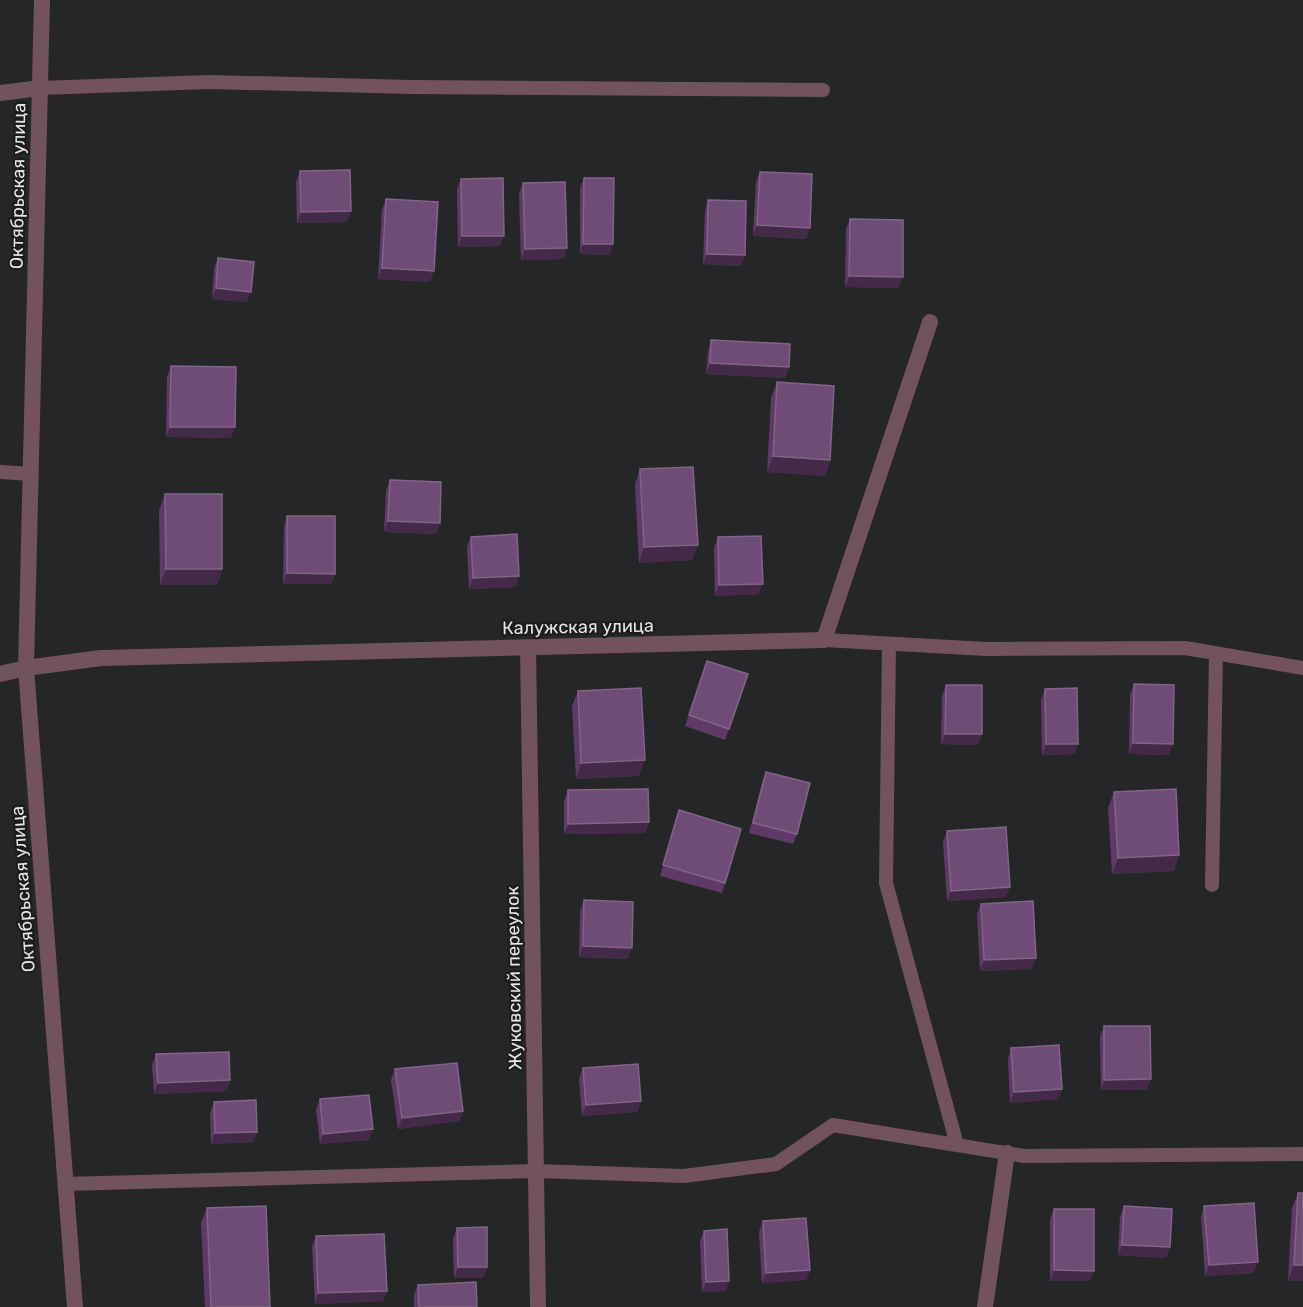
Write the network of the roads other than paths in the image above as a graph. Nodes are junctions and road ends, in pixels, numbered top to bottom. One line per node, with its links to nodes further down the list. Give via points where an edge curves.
1 (42, 0): 2 (street, Октябрьская улица)
2 (40, 88): 3 (lane, via 209,82); 4 (street); 7 (street, Октябрьская улица)
3 (823, 90)
4 (0, 93)
5 (930, 322): 8 (street)
6 (0, 472): 7 (lane)
7 (31, 474): 12 (street, Октябрьская улица)
8 (824, 640): 9 (lane); 10 (street, Калужская улица)
9 (889, 644): 11 (lane, via 987,649 1185,648); 16 (lane, via 886,883)
10 (528, 648): 12 (street, Калужская улица, via 101,658); 19 (street, Жуковский переулок)
11 (1216, 654): 13 (lane); 15 (lane)
12 (26, 668): 14 (street, Калужская улица); 20 (street, Октябрьская улица)
13 (1303, 668)
14 (0, 674)
15 (1212, 885)
16 (957, 1145): 17 (lane); 19 (lane, via 833,1125 776,1164 684,1176)
17 (1007, 1153): 18 (lane); 23 (street)
18 (1303, 1154)
19 (537, 1171): 20 (lane); 22 (street, Жуковский переулок)
20 (65, 1184): 21 (street, Октябрьская улица)
21 (75, 1307)
22 (538, 1307)
23 (985, 1307)

